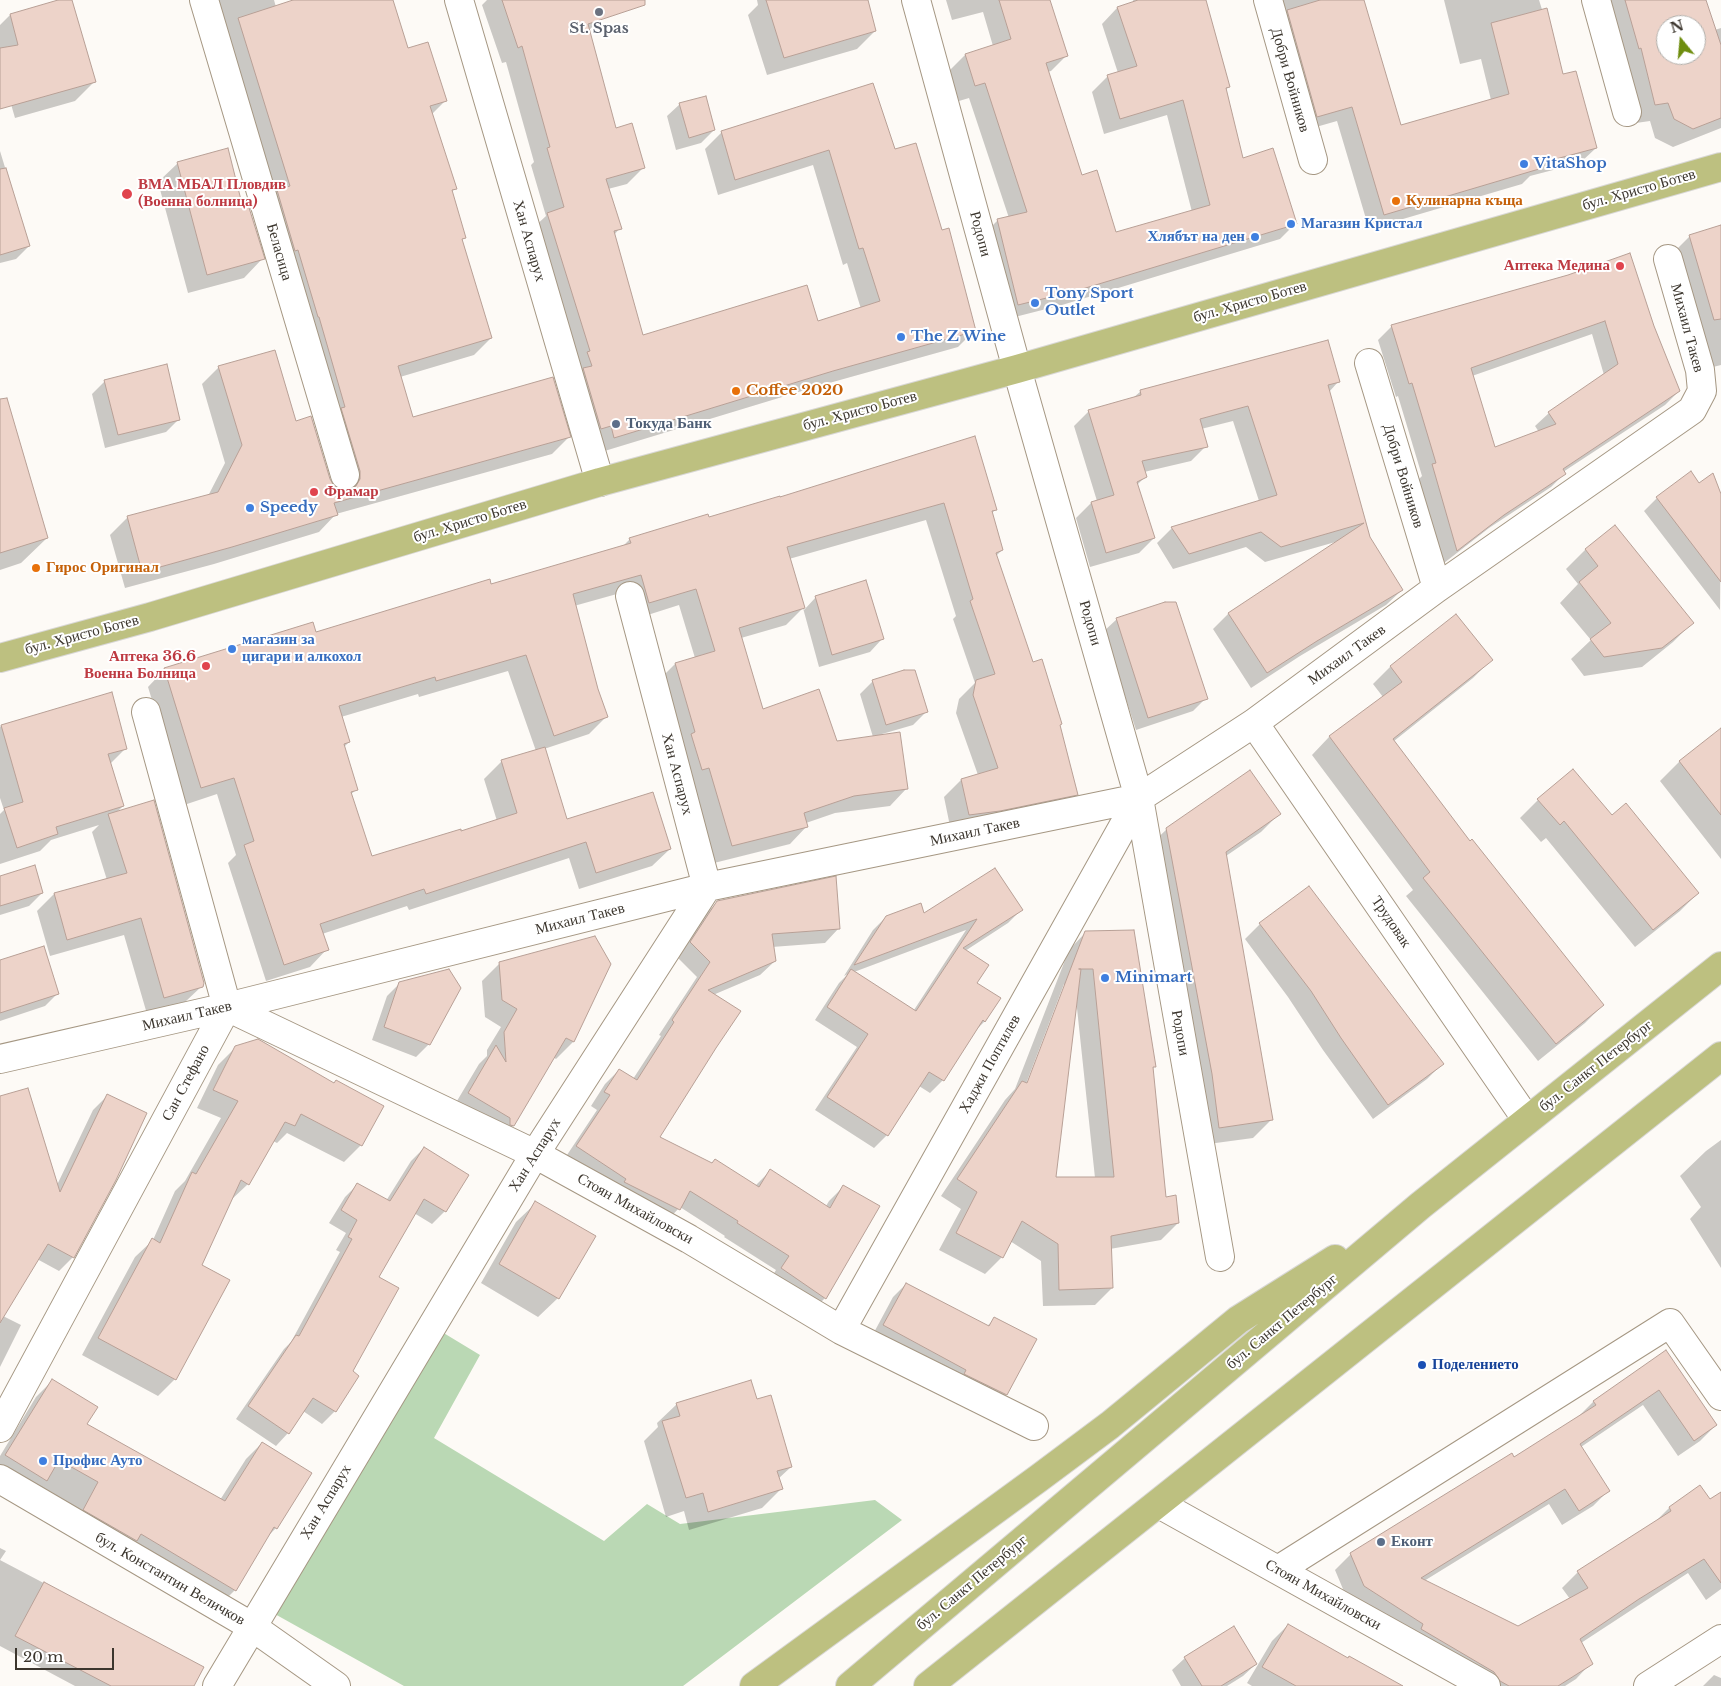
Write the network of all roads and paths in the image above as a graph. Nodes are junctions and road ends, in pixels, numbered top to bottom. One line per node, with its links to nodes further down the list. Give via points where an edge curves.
1 (204, 0): 12 (street, Беласица)
2 (459, 0): 13 (street, Хан Аспарух)
3 (916, 0): 11 (street, Родопи)
4 (1268, 0): 7 (street, Добри Войников)
5 (1596, 0): 6 (street)
6 (1627, 112)
7 (1313, 160)
8 (1721, 167): 11 (main road, бул. Христо Ботев)
9 (1668, 259): 14 (street, Михаил Такев, via 1700,370 1702,391 1692,410)
10 (1369, 363): 14 (street, Добри Войников)
11 (1017, 369): 13 (main road, бул. Христо Ботев); 19 (street, Родопи)
12 (344, 475)
13 (600, 482): 16 (main road, бул. Христо Ботев, via 150,617)
14 (1438, 588): 18 (street, Михаил Такев)
15 (630, 596): 20 (street, Хан Аспарух)
16 (0, 658)
17 (146, 712): 22 (street)
18 (1254, 723): 19 (street, Михаил Такев); 25 (street, Трудовак)
19 (1139, 798): 20 (street, Михаил Такев); 28 (street, Родопи); 29 (street, Хаджи Поптилев)
20 (707, 887): 22 (street, Михаил Такев); 26 (street, Хан Аспарух)
21 (1721, 966): 25 (main road, бул. Санкт Петербург)
22 (227, 1007): 24 (street, Михаил Такев); 26 (street, Стоян Михайловски); 32 (street, Сан Стефано)
23 (1721, 1056): 34 (main road)
24 (0, 1059)
25 (1527, 1120): 27 (main road, бул. Санкт Петербург)
26 (535, 1154): 29 (street, Стоян Михайловски, via 689,1239); 36 (street, Хан Аспарух)
27 (1421, 1205): 40 (main road, via 1238,1320 1110,1425); 41 (main road, бул. Санкт Петербург)
28 (1220, 1257)
29 (841, 1330): 31 (street, Стоян Михайловски)
30 (1721, 1396): 35 (street, via 1670,1323)
31 (1034, 1426)
32 (0, 1428)
33 (0, 1479): 36 (street, бул. Константин Величков)
34 (1159, 1504): 35 (street, Стоян Михайловски); 42 (main road)
35 (1278, 1570): 43 (street, Стоян Михайловски)
36 (251, 1626): 38 (street, Хан Аспарух); 39 (street, бул. Константин Величков)
37 (1721, 1639): 44 (street)
38 (216, 1686)
39 (336, 1686)
40 (754, 1686)
41 (850, 1686)
42 (928, 1686)
43 (1486, 1686)
44 (1648, 1686)

